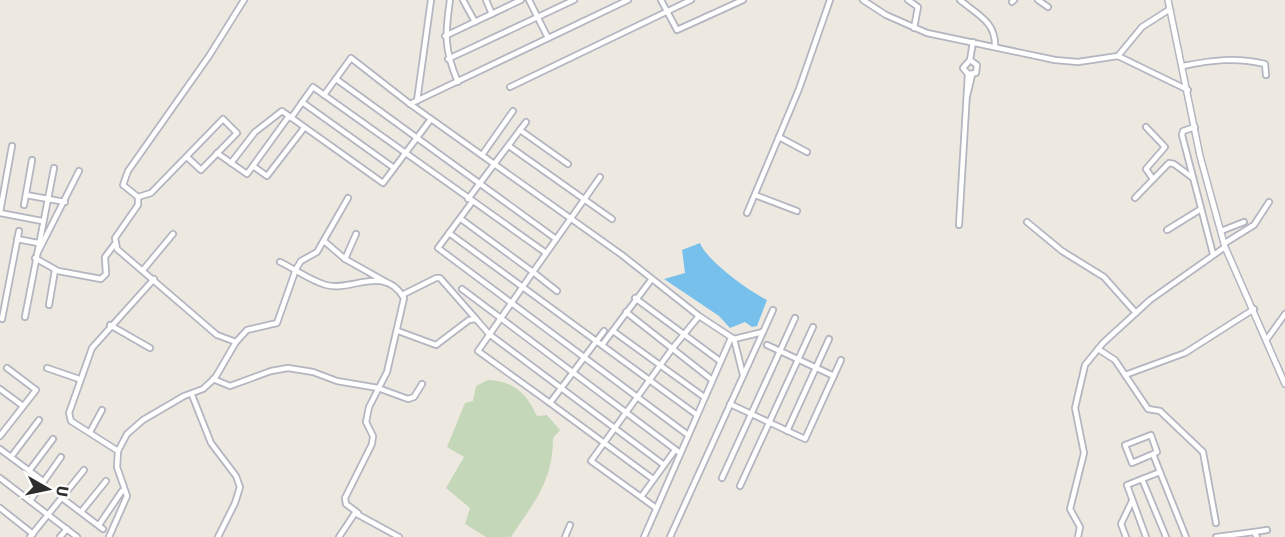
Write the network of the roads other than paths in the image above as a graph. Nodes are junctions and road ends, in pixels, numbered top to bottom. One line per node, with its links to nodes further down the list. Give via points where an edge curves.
1 (244, 0): 76 (street, via 210,56 123,178 125,188)
2 (430, 0): 42 (street)
3 (450, 0): 27 (street)
4 (464, 0): 25 (street)
5 (486, 0): 23 (street)
6 (521, 0): 19 (street)
7 (530, 0): 24 (street)
8 (574, 0): 24 (street)
9 (628, 0): 28 (street)
10 (661, 0): 22 (street)
11 (691, 0): 22 (street)
12 (743, 0): 22 (street, via 677,30)
13 (830, 0): 53 (street)
14 (863, 0): 26 (street)
15 (910, 0): 26 (street, via 918,7)
16 (960, 0): 30 (street, via 992,27)
17 (1038, 0): 20 (street)
18 (1168, 0): 21 (street)
19 (509, 3): 23 (street)
20 (1048, 7)
21 (1170, 9): 31 (street, via 1142,27); 34 (street)
22 (667, 12): 39 (street)
23 (492, 14): 25 (street)
24 (538, 17): 28 (street); 32 (street)
25 (475, 22): 27 (street)
26 (914, 28): 29 (street)
27 (445, 36): 32 (street)
28 (548, 38): 38 (street)
29 (973, 42): 30 (street); 33 (street)
30 (995, 47): 31 (street, via 1078,62)
31 (1118, 57): 40 (street)
32 (448, 59): 38 (street)
33 (970, 60): 35 (street, via 963,68); 35 (street, via 978,69)
34 (1183, 66): 36 (street, via 1233,59 1265,64); 40 (street)
35 (970, 74): 95 (street)
36 (1266, 75)
37 (336, 80): 41 (street); 44 (street, via 351,58); 54 (street)
38 (458, 82): 42 (street)
39 (510, 87)
40 (1188, 90): 50 (street)
41 (324, 95): 43 (street, via 313,87); 59 (street)
42 (417, 101): 44 (street)
43 (302, 102): 46 (street); 68 (street)
44 (410, 104): 47 (street)
45 (513, 111): 60 (street)
46 (290, 117): 51 (street); 63 (street, via 282,111 255,132); 66 (street)
47 (430, 119): 54 (street); 60 (street)
48 (526, 122): 52 (street)
49 (1146, 127): 72 (street, via 1165,147 1146,169)
50 (1195, 127): 71 (street, via 1182,135); 98 (street)
51 (304, 128): 66 (street, via 267,177); 68 (street, via 381,183 386,182)
52 (520, 130): 56 (street); 64 (street)
53 (779, 136): 57 (street); 75 (street)
54 (416, 138): 59 (street); 73 (street)
55 (12, 146): 87 (street)
56 (509, 146): 65 (street); 80 (street)
57 (807, 152)
58 (217, 153): 61 (street, via 201,170); 61 (street, via 237,133 223,119); 63 (street)
59 (405, 154): 68 (street); 81 (street)
60 (482, 155): 65 (street)
61 (187, 157): 76 (street, via 156,190)
62 (32, 160): 74 (street)
63 (231, 163): 66 (street, via 247,174)
64 (568, 164)
65 (495, 165): 73 (street); 91 (street)
66 (253, 166)
67 (54, 168): 79 (street)
68 (394, 168)
69 (79, 171): 82 (street)
70 (600, 177): 80 (street)
71 (1193, 178): 72 (street, via 1170,162); 85 (street)
72 (1153, 179): 78 (street)
73 (480, 184): 81 (street); 103 (street)
74 (26, 195): 79 (street); 84 (street)
75 (755, 195): 86 (street); 88 (street)
76 (138, 197): 106 (street, via 138,205)
77 (348, 198): 104 (street)
78 (1135, 198)
79 (47, 199): 82 (street); 92 (street)
80 (585, 199): 90 (street); 91 (street)
81 (470, 201): 89 (street); 108 (street)
82 (65, 202): 110 (street)
83 (1269, 202): 107 (street, via 1254,225)
84 (24, 205)
85 (1201, 209): 96 (street); 109 (street)
86 (797, 212)
87 (0, 213): 92 (street)
88 (747, 213)
89 (460, 219): 99 (street); 116 (street)
90 (612, 219)
91 (570, 220): 103 (street); 118 (street)
92 (42, 221): 105 (street)
93 (1027, 222): 130 (street, via 1062,251 1104,277)
94 (1244, 222): 98 (street)
95 (959, 225)
96 (1167, 230)
97 (19, 231): 102 (street)
98 (1221, 231): 107 (street)
99 (449, 233): 120 (street); 125 (street, via 438,248)
100 (174, 234): 115 (street)
101 (356, 234): 111 (street)
102 (17, 239): 105 (street); 135 (street)
103 (556, 239): 108 (street)
104 (324, 241): 111 (street); 113 (street)
105 (38, 243): 110 (street)
106 (114, 245): 114 (street, via 104,259 103,278); 115 (street)
107 (1225, 245): 109 (street); 127 (street)
108 (546, 253): 116 (street)
109 (1213, 254): 130 (street)
110 (36, 257): 114 (street); 133 (street)
111 (345, 259): 119 (street)
112 (280, 262): 113 (street)
113 (296, 269): 119 (street, via 329,286 361,280); 150 (street, via 277,322 247,330)
114 (56, 270): 126 (street)
115 (143, 270): 117 (street)
116 (533, 272): 120 (street); 122 (street)
117 (154, 279): 138 (street); 150 (street, via 217,335)
118 (651, 280): 124 (street); 132 (street)
119 (387, 283): 123 (street)
120 (522, 288): 125 (street); 149 (street)
121 (462, 289): 137 (street)
122 (557, 291)
123 (402, 295): 136 (street, via 440,278); 141 (street)
124 (635, 298): 129 (street); 145 (street)
125 (512, 303): 137 (street); 157 (street)
126 (49, 305)
127 (1254, 309): 148 (street); 167 (street, via 1185,353)
128 (773, 310): 143 (street)
129 (626, 312): 140 (street); 154 (street)
130 (1136, 314): 155 (street)
131 (1285, 315): 148 (street)
132 (699, 316): 145 (street); 146 (street)
133 (25, 317)
134 (795, 318): 156 (street)
135 (2, 319)
136 (476, 319): 141 (street, via 436,345); 144 (street)
137 (500, 319): 144 (street); 165 (street)
138 (110, 325): 153 (street); 169 (street, via 92,348)
139 (813, 327): 158 (street)
140 (613, 330): 151 (street); 161 (street)
141 (398, 331): 175 (street, via 387,372)
142 (604, 331): 149 (street)
143 (763, 332): 146 (street); 166 (street)
144 (489, 334): 176 (street); 181 (street, via 478,351)
145 (684, 334): 154 (street); 160 (street)
146 (733, 339): 160 (street); 166 (street)
147 (829, 339): 164 (street)
148 (1267, 339): 174 (street)
149 (597, 340): 151 (street); 157 (street)
150 (236, 342): 170 (street)
151 (602, 345): 172 (street)
152 (767, 345): 156 (street)
153 (150, 348)
154 (672, 349): 161 (street); 171 (street)
155 (1098, 349): 167 (street, via 1115,360); 241 (street, via 1084,368 1074,408 1084,447 1070,509 1079,526)
156 (780, 351): 158 (street); 186 (street)
157 (585, 357): 165 (street); 179 (street)
158 (798, 359): 164 (street); 190 (street)
159 (841, 360): 168 (street)
160 (720, 361): 171 (street)
161 (661, 365): 172 (street); 180 (street)
162 (7, 368): 183 (street, via 36,390)
163 (47, 368): 169 (street)
164 (816, 368): 168 (street); 193 (street)
165 (573, 372): 176 (street); 185 (street)
166 (743, 375): 182 (street)
167 (1125, 375): 226 (street, via 1148,409 1160,411 1203,452)
168 (834, 376): 193 (street, via 805,439)
169 (79, 379): 194 (street, via 69,417)
170 (213, 379): 175 (street, via 230,386 288,368); 178 (street)
171 (711, 379): 180 (street)
172 (649, 382): 179 (street); 187 (street)
173 (422, 384): 175 (street, via 414,397 408,399)
174 (1285, 384)
175 (378, 388): 224 (street, via 366,422 373,436 372,444 345,498 346,504)
176 (561, 388): 181 (street); 192 (street)
177 (0, 389): 183 (street)
178 (192, 395): 200 (street, via 143,420 127,434); 235 (street, via 211,443 240,487)
179 (637, 397): 185 (street); 195 (street)
180 (704, 397): 187 (street)
181 (550, 403): 198 (street)
182 (730, 404): 186 (street); 240 (street)
183 (23, 406): 191 (street)
184 (102, 410): 194 (street)
185 (626, 413): 192 (street); 201 (street)
186 (751, 414): 190 (street); 210 (street)
187 (697, 415): 195 (street)
188 (39, 420): 203 (street)
189 (0, 422): 191 (street)
190 (770, 422): 193 (street); 215 (street)
191 (7, 427): 196 (street)
192 (615, 427): 198 (street); 205 (street)
193 (787, 431)
194 (90, 432): 200 (street)
195 (688, 435): 201 (street)
196 (0, 436)
197 (53, 439): 207 (street)
198 (603, 443): 211 (street); 217 (street, via 591,461)
199 (0, 448): 203 (street)
200 (118, 451): 234 (street, via 117,467 128,496)
201 (678, 452): 205 (street); 222 (street)
202 (1153, 454): 202 (street, via 1157,452 1151,435 1125,445 1132,463); 208 (street)
203 (11, 457): 207 (street)
204 (61, 457): 213 (street)
205 (664, 465): 211 (street)
206 (84, 470): 218 (street)
207 (29, 471): 213 (street)
208 (1160, 472): 212 (street); 245 (street)
209 (0, 478): 219 (street)
210 (722, 478)
211 (653, 479): 217 (street)
212 (1142, 479): 220 (street, via 1126,485); 244 (street)
213 (43, 481): 219 (street)
214 (106, 481): 223 (street)
215 (740, 486)
216 (122, 491): 223 (street, via 101,527)
217 (641, 497): 222 (street)
218 (62, 498): 223 (street); 225 (street)
219 (30, 501): 225 (street)
220 (1132, 501): 242 (street, via 1121,524); 243 (street)
221 (0, 507): 231 (street)
222 (656, 508): 239 (street)
223 (81, 512)
224 (358, 513): 236 (street, via 351,515); 237 (street)
225 (48, 514): 228 (street); 231 (street)
226 (1216, 523)
227 (570, 525): 238 (street)
228 (67, 529): 232 (street); 233 (street)
229 (1267, 530): 230 (street)
230 (1256, 534): 246 (street)
231 (32, 535)
232 (60, 537)
233 (77, 537)
234 (109, 537)
235 (218, 537)
236 (339, 537)
237 (399, 537)
238 (565, 537)
239 (644, 537)
240 (670, 537)
241 (1078, 537)
242 (1126, 537)
243 (1146, 537)
244 (1166, 537)
245 (1186, 537)
246 (1216, 537)

